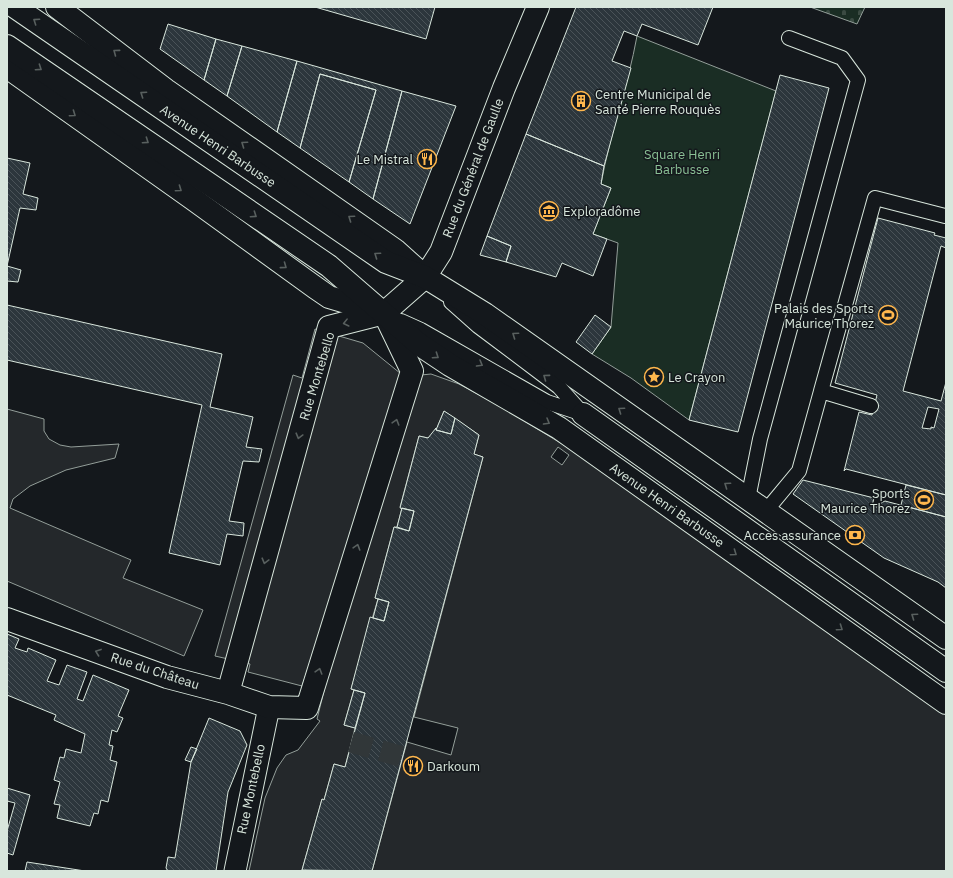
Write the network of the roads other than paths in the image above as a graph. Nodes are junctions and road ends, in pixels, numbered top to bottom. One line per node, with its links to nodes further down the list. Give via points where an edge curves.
1 (15, 7): 8 (street, Avenue Henri Barbusse, one-way to 1, via 386,262)
2 (57, 7): 8 (street, Avenue Henri Barbusse, one-way to 2, via 395,250 166,90)
3 (538, 7): 8 (street, Rue du Général de Gaulle, via 441,252)
4 (789, 38): 13 (lane, via 842,58 858,80 760,439)
5 (7, 46): 9 (street, Avenue Henri Barbusse, one-way to 9, via 329,266)
6 (7, 67): 9 (street, Avenue Henri Barbusse, one-way to 9, via 329,297)
7 (945, 216): 10 (lane, via 875,198)
8 (425, 277): 9 (street, Rue du Général de Gaulle); 12 (lane, Avenue Henri Barbusse, one-way to 8, via 560,386 478,326); 13 (street, Avenue Henri Barbusse, one-way to 8, via 485,314)
9 (384, 313): 12 (lane, Avenue Henri Barbusse, one-way to 12, via 421,330 547,402); 18 (street, Rue Montebello, one-way to 18, via 329,327); 19 (street, Avenue Henri Barbusse, one-way to 19, via 450,366 559,428); 20 (street, Rue du Château, one-way to 9, via 307,708 412,371)
10 (821, 391): 11 (lane); 14 (lane, via 799,471)
11 (871, 406)
12 (583, 414): 17 (street, Avenue Henri Barbusse)
13 (748, 499): 14 (street, Avenue Henri Barbusse)
14 (765, 512): 16 (street, Avenue Henri Barbusse, one-way to 14)
15 (7, 619): 18 (street, Rue du Château, one-way to 15, via 167,677)
16 (946, 638)
17 (946, 670)
18 (228, 693): 20 (street, Rue du Château)
19 (946, 703)
20 (269, 707): 21 (street, Rue Montebello)
21 (235, 871)

